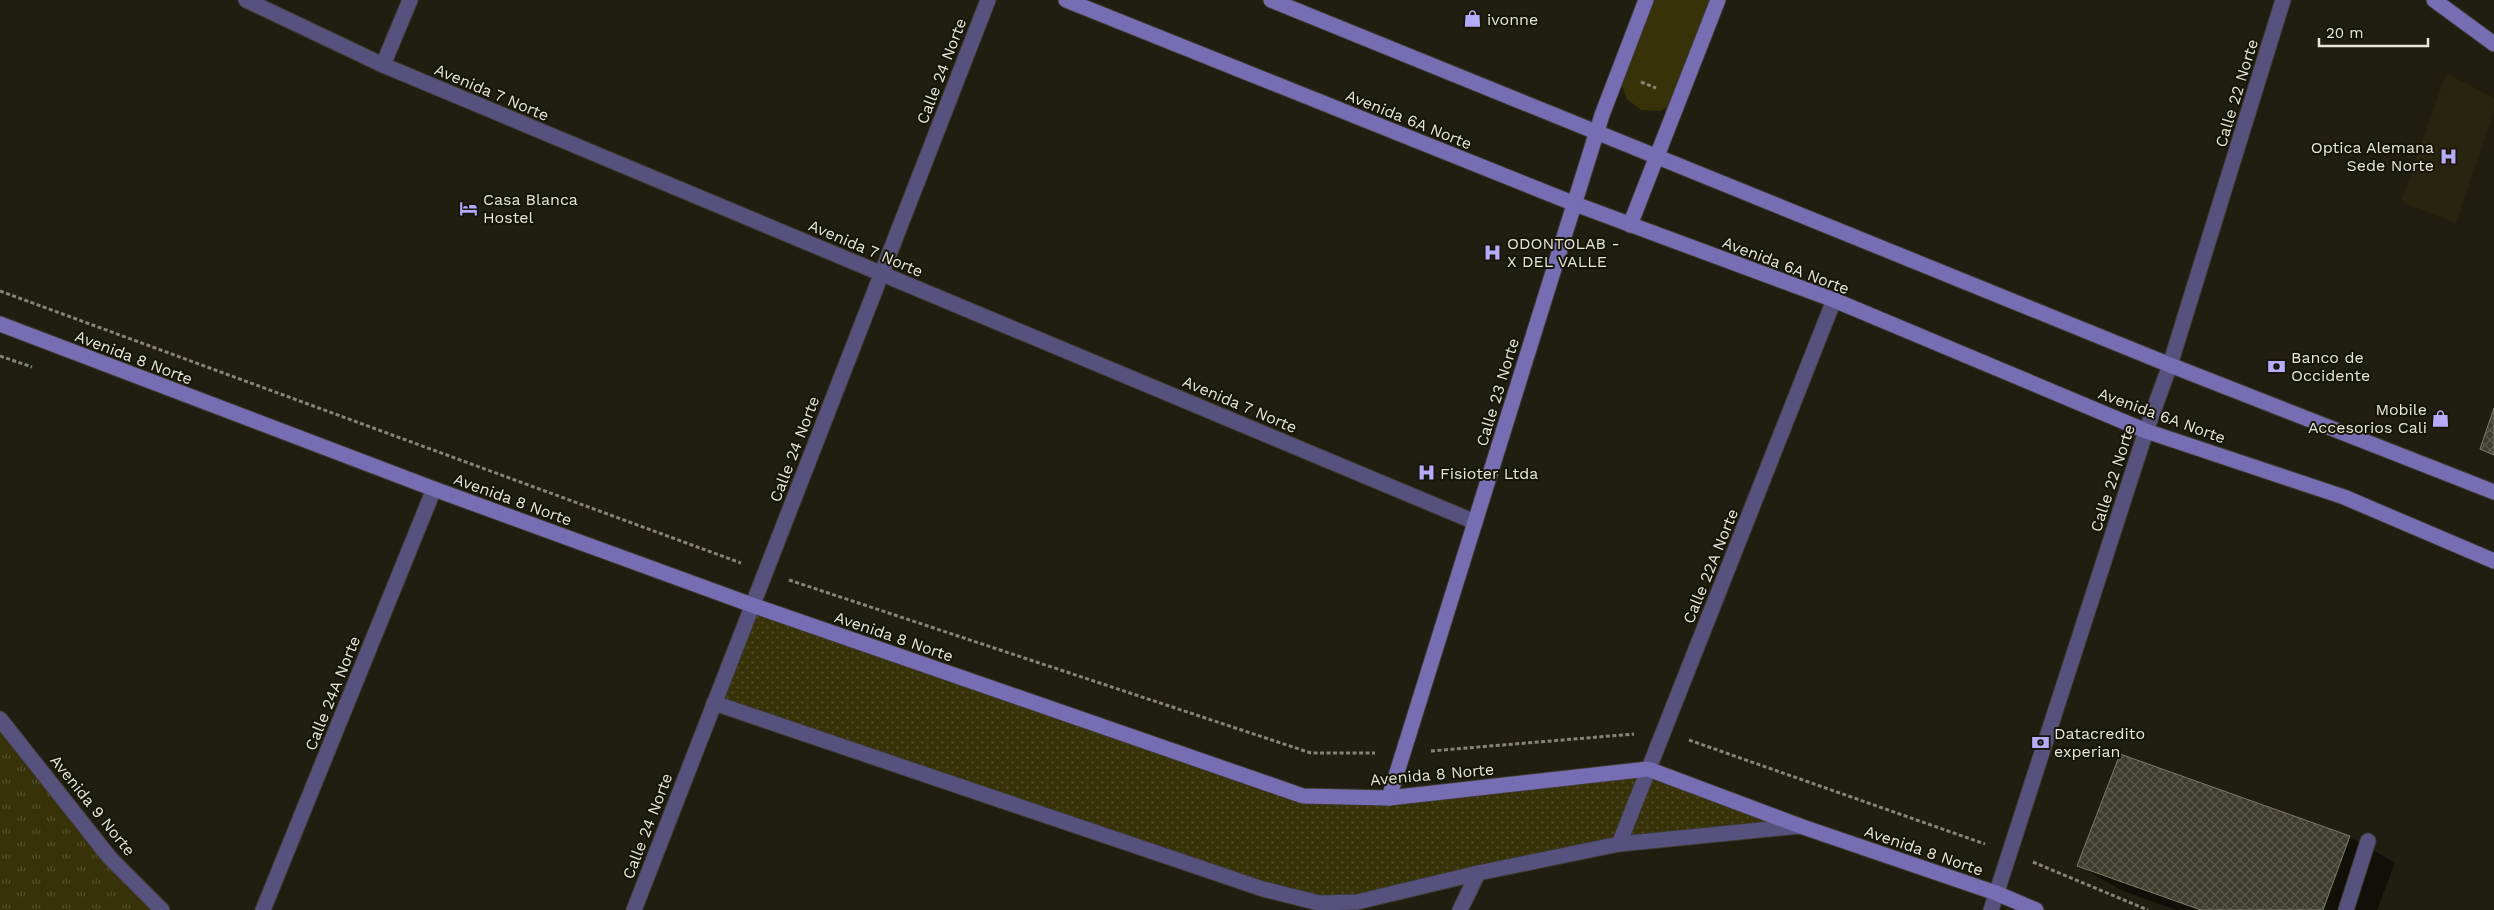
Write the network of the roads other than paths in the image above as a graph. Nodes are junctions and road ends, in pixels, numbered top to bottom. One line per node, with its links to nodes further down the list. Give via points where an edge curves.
1 (246, 0): 11 (street, Avenida 7 Norte)
2 (410, 0): 11 (street)
3 (988, 0): 16 (street, Calle 24 Norte)
4 (1066, 0): 14 (street, Avenida 6A Norte)
5 (1271, 0): 12 (street)
6 (1646, 0): 12 (street, Calle 23 Norte)
7 (1718, 0): 13 (street)
8 (2283, 0): 19 (street, Calle 22 Norte)
9 (2434, 0): 10 (street)
10 (2494, 44)
11 (383, 65): 16 (street, Avenida 7 Norte)
12 (1597, 133): 13 (street); 14 (street, Calle 23 Norte)
13 (1656, 156): 15 (street); 19 (street)
14 (1575, 204): 15 (street, Avenida 6A Norte); 23 (street, Calle 23 Norte)
15 (1630, 225): 17 (street, Avenida 6A Norte)
16 (881, 273): 23 (street, Avenida 7 Norte); 25 (street, Calle 24 Norte)
17 (1834, 300): 20 (street, Avenida 6A Norte); 28 (street, Calle 22A Norte)
18 (0, 324): 21 (street, Avenida 8 Norte)
19 (2170, 365): 20 (street, Calle 22 Norte); 22 (street)
20 (2146, 431): 24 (street, Avenida 6A Norte, via 2344,497); 34 (street, Calle 22 Norte)
21 (434, 488): 25 (street, Avenida 8 Norte); 36 (street, Calle 24A Norte)
22 (2494, 492)
23 (1475, 522): 29 (street, Calle 23 Norte)
24 (2494, 561)
25 (752, 605): 26 (street, Calle 24 Norte); 29 (street, Avenida 8 Norte, via 1303,796)
26 (714, 703): 33 (street, Avenida 8 Norte, via 1263,889 1319,903 1357,902); 37 (street, Calle 24 Norte)
27 (0, 719): 35 (street, Avenida 9 Norte, via 110,858)
28 (1648, 769): 29 (street, Avenida 8 Norte); 30 (street, Avenida 8 Norte); 32 (street, Calle 22A Norte)
29 (1389, 798)
30 (1800, 826): 32 (street, Avenida 8 Norte); 34 (street, Avenida 8 Norte)
31 (2368, 841): 41 (street)
32 (1619, 844): 33 (street, Avenida 8 Norte)
33 (1478, 874): 38 (street)
34 (1996, 893): 39 (street, Calle 22 Norte); 40 (street, Avenida 8 Norte)
35 (162, 910)
36 (263, 910)
37 (634, 910)
38 (1460, 910)
39 (1991, 910)
40 (2036, 910)
41 (2346, 910)

